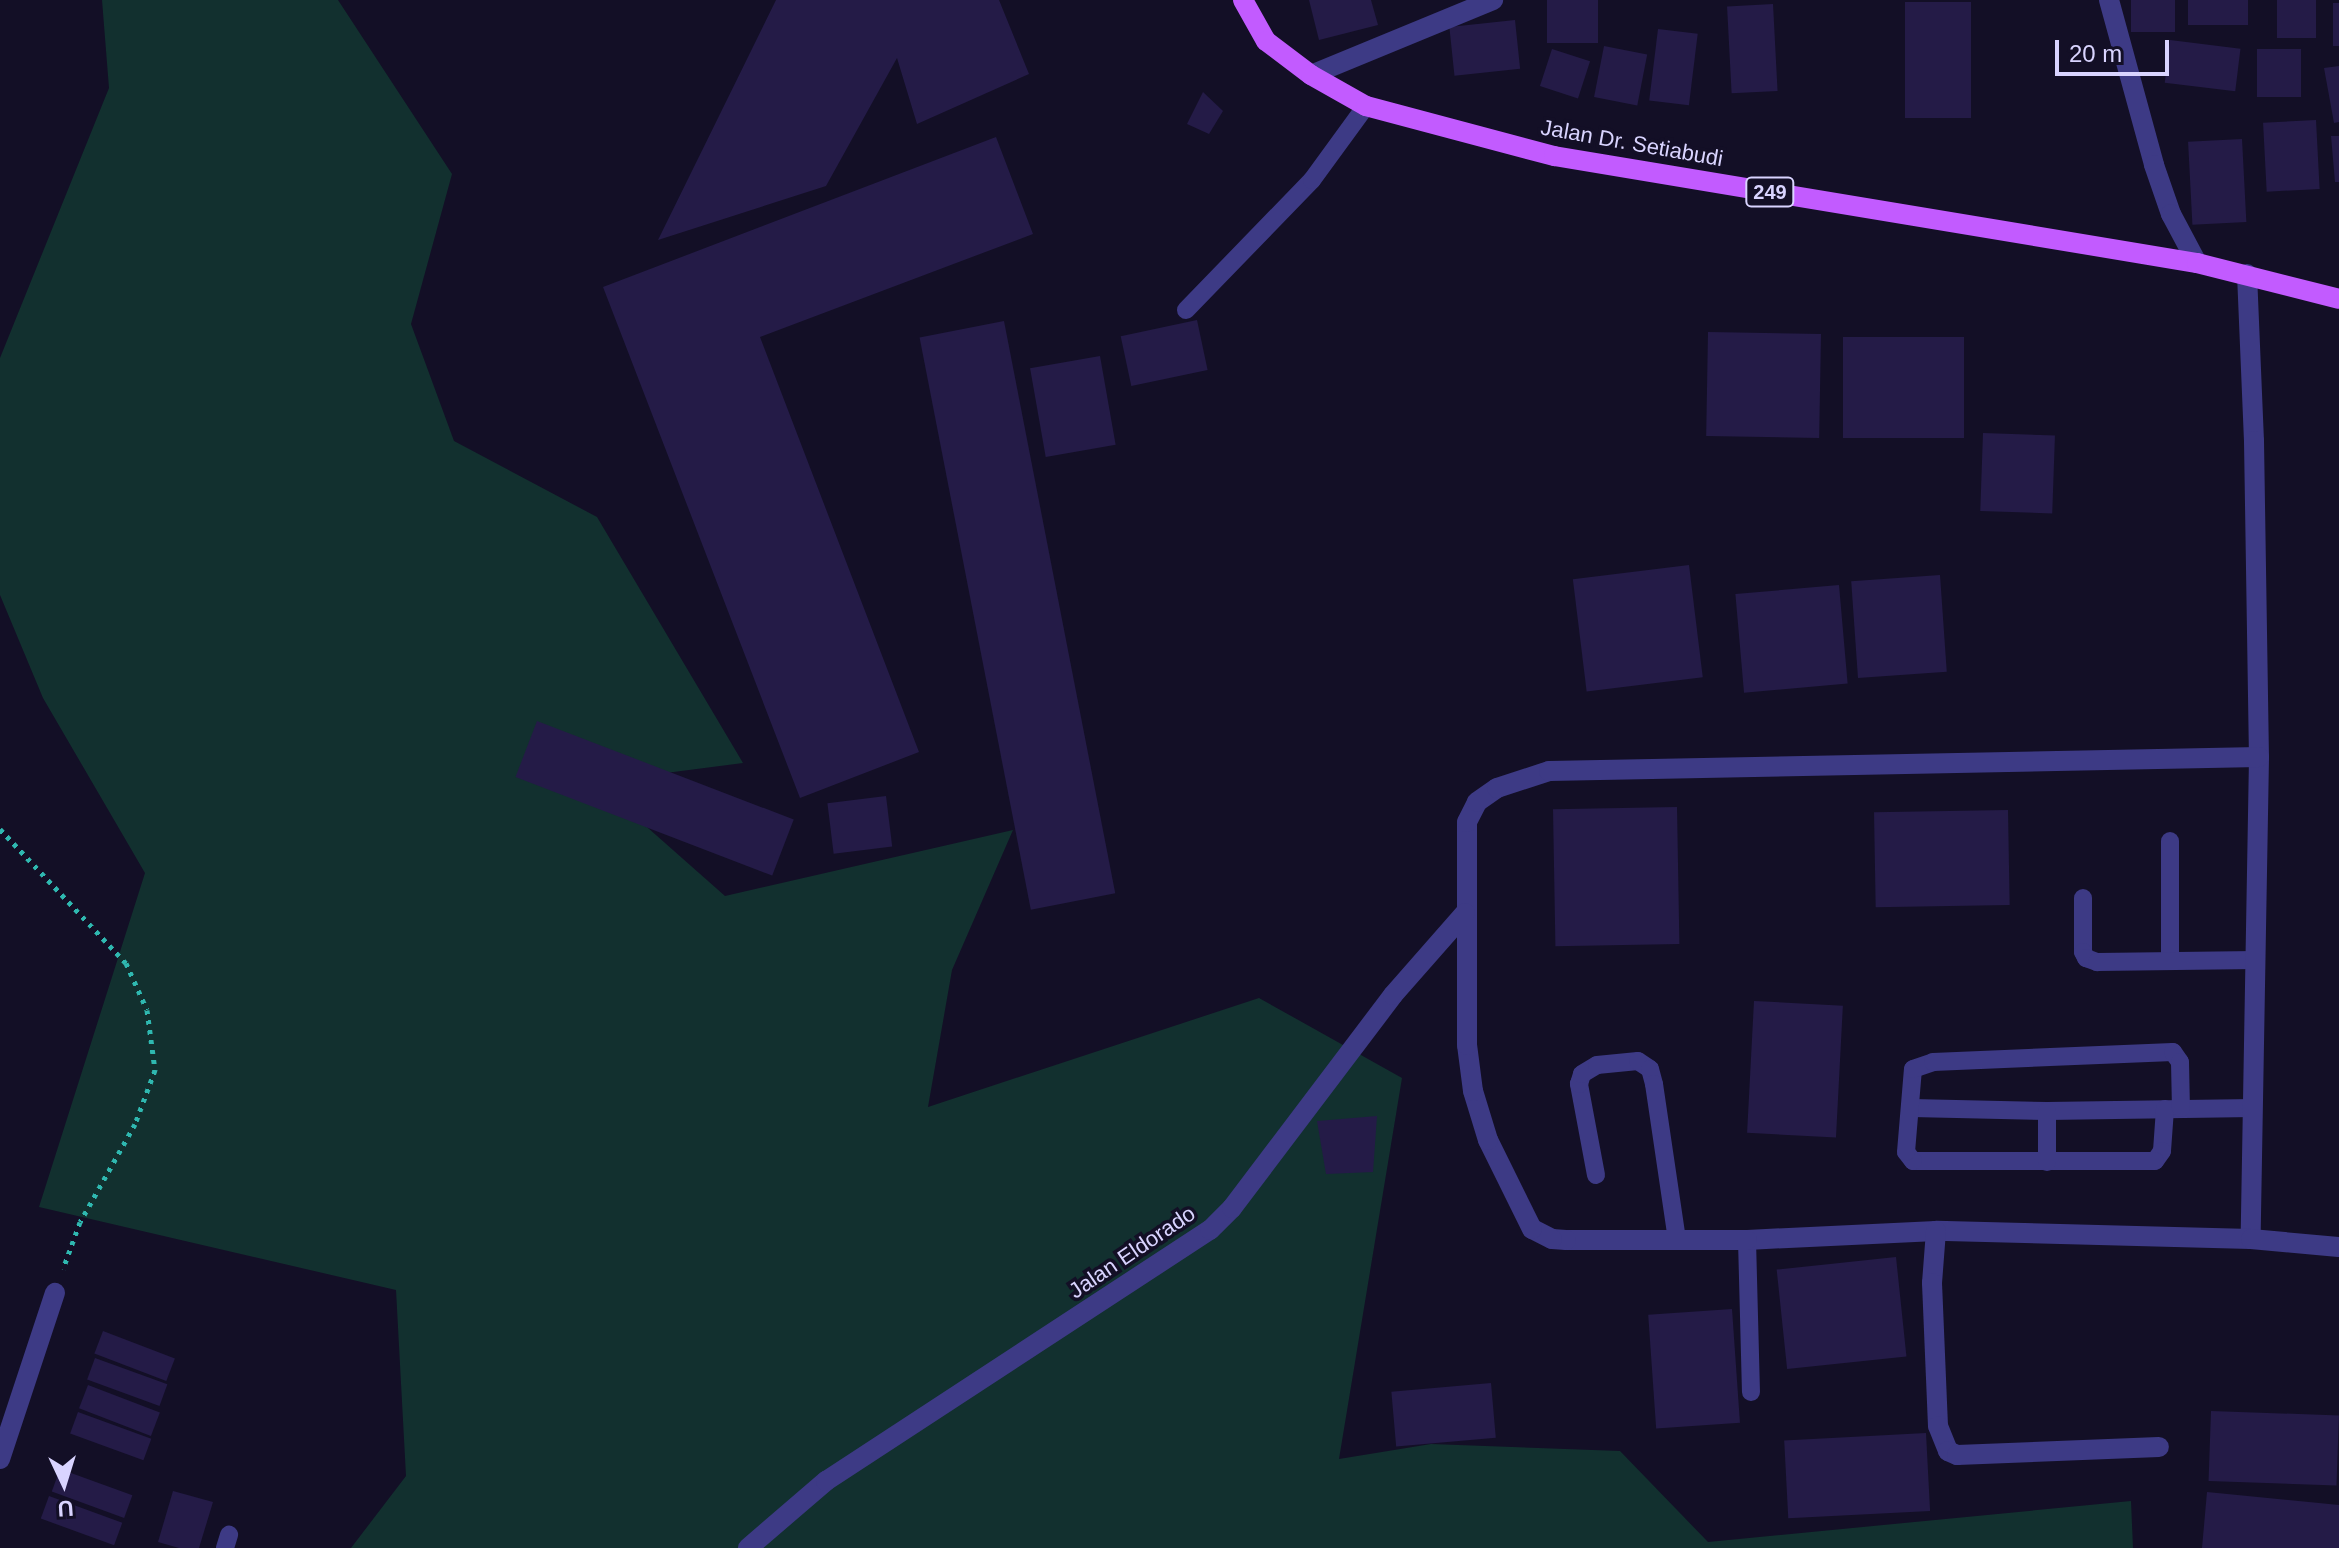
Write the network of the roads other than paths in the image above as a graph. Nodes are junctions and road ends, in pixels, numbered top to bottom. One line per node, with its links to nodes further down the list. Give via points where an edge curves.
1 (1243, 0): 4 (main road, Jalan Dr. Setiabudi / 249, via 1266,41)
2 (1493, 0): 4 (street)
3 (2109, 0): 6 (street, via 2154,165 2171,214)
4 (1311, 75): 5 (main road, Jalan Dr. Setiabudi / 249)
5 (1366, 106): 6 (main road, Jalan Dr. Setiabudi / 249, via 1554,156); 9 (lane, via 1312,180)
6 (2197, 263): 7 (main road, Jalan Dr. Setiabudi / 249)
7 (2247, 274): 8 (main road, Jalan Dr. Setiabudi / 249); 10 (street)
8 (2339, 299)
9 (1186, 310)
10 (2259, 757): 13 (street, via 1549,771 1497,788 1470,812); 14 (street)
11 (2170, 841): 15 (lane)
12 (2083, 898): 15 (lane, via 2086,958)
13 (1465, 913): 23 (street, via 1473,1091 1488,1140 1532,1229 1566,1240); 31 (street, Jalan Eldorado, via 1393,995 1210,1230 826,1481)
14 (2256, 960): 15 (lane); 17 (street)
15 (2170, 961)
16 (1912, 1108): 18 (lane, via 1913,1069 1919,1064 2173,1052 2180,1062); 19 (lane); 20 (lane, via 1906,1152 1913,1161)
17 (2253, 1108): 18 (lane); 24 (street)
18 (2173, 1109): 19 (lane); 20 (lane, via 2155,1161)
19 (2047, 1111): 20 (lane)
20 (2047, 1162)
21 (1596, 1175): 23 (lane, via 1579,1084 1582,1074 1597,1065 1638,1061 1650,1069 1654,1084)
22 (1936, 1231): 24 (street); 25 (street); 29 (street, via 1932,1283 1938,1426 1948,1451 1957,1455)
23 (1677, 1239): 25 (street)
24 (2251, 1239): 26 (street)
25 (1747, 1240): 28 (lane)
26 (2339, 1247)
27 (55, 1293): 30 (street)
28 (1751, 1392)
29 (2159, 1447)
30 (0, 1459)
31 (748, 1548)

